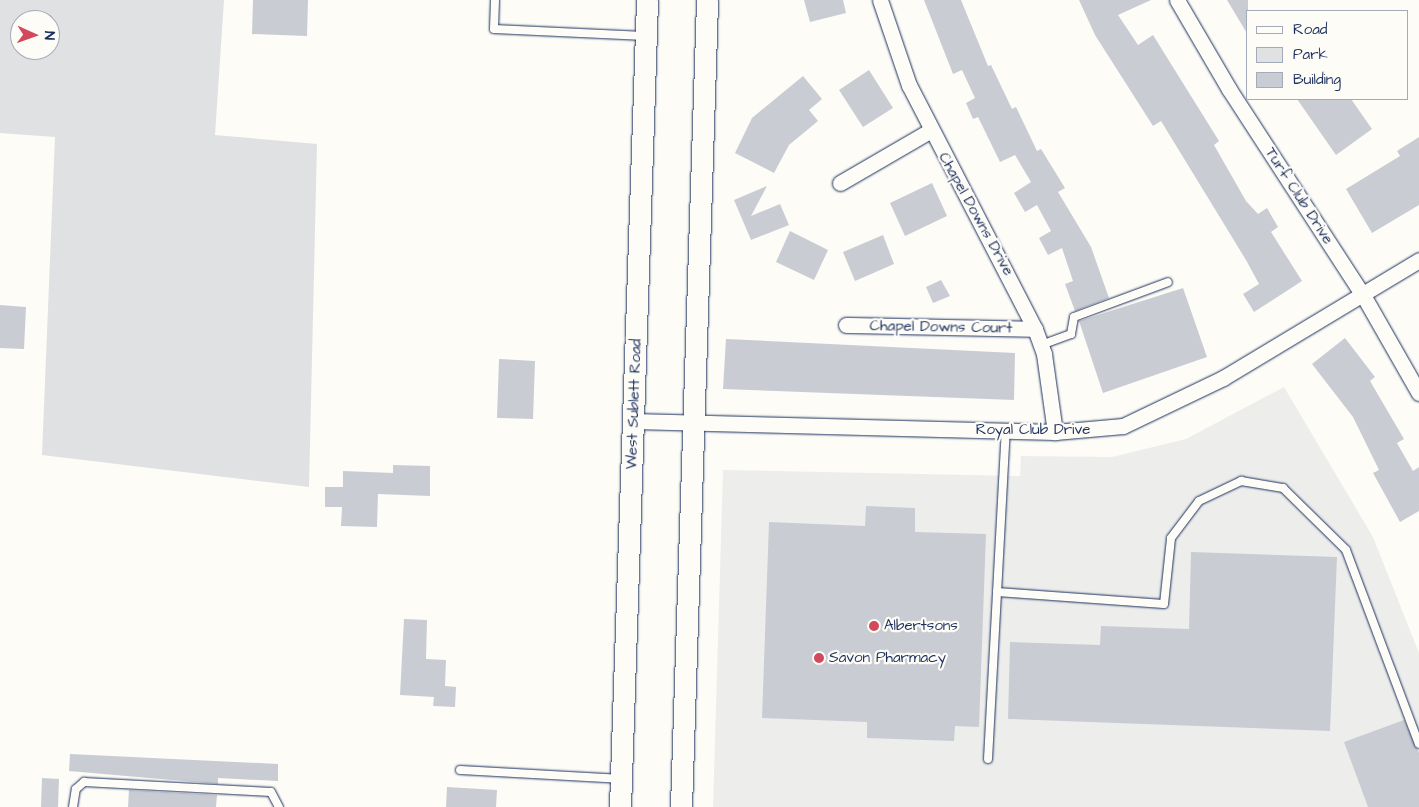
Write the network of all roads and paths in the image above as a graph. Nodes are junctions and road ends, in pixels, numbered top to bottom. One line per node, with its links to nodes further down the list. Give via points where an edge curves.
1 (495, 0): 6 (lane, via 494,30)
2 (647, 0): 6 (main road, West Sublett Road)
3 (707, 0): 17 (main road)
4 (880, 0): 7 (street, Chapel Downs Drive, via 909,85)
5 (1177, 0): 11 (street, Turf Club Drive, via 1229,89)
6 (646, 36): 16 (main road, West Sublett Road)
7 (931, 130): 8 (street); 13 (street, Chapel Downs Drive)
8 (840, 183)
9 (1419, 260): 11 (street, Royal Club Drive)
10 (1168, 282): 14 (lane, via 1074,317 1071,334)
11 (1363, 295): 15 (street, Turf Club Drive); 19 (street, Royal Club Drive, via 1223,378 1123,426)
12 (846, 325): 13 (street, Chapel Downs Court)
13 (1035, 329): 14 (street, Chapel Downs Drive)
14 (1041, 346): 19 (street, Chapel Downs Drive)
15 (1419, 394)
16 (633, 421): 17 (street, Royal Club Drive); 24 (main road, West Sublett Road)
17 (694, 425): 18 (street, Royal Club Drive); 28 (main road)
18 (1006, 431): 19 (street, Royal Club Drive); 20 (lane)
19 (1055, 432)
20 (997, 592): 21 (lane, via 1164,604 1171,538 1199,501 1241,481 1283,488 1346,550); 22 (lane)
21 (1419, 744)
22 (988, 759)
23 (460, 770): 24 (lane)
24 (621, 779): 27 (main road, West Sublett Road)
25 (73, 807): 26 (lane, via 76,789 84,782 271,792)
26 (279, 807)
27 (620, 807)
28 (681, 807)

